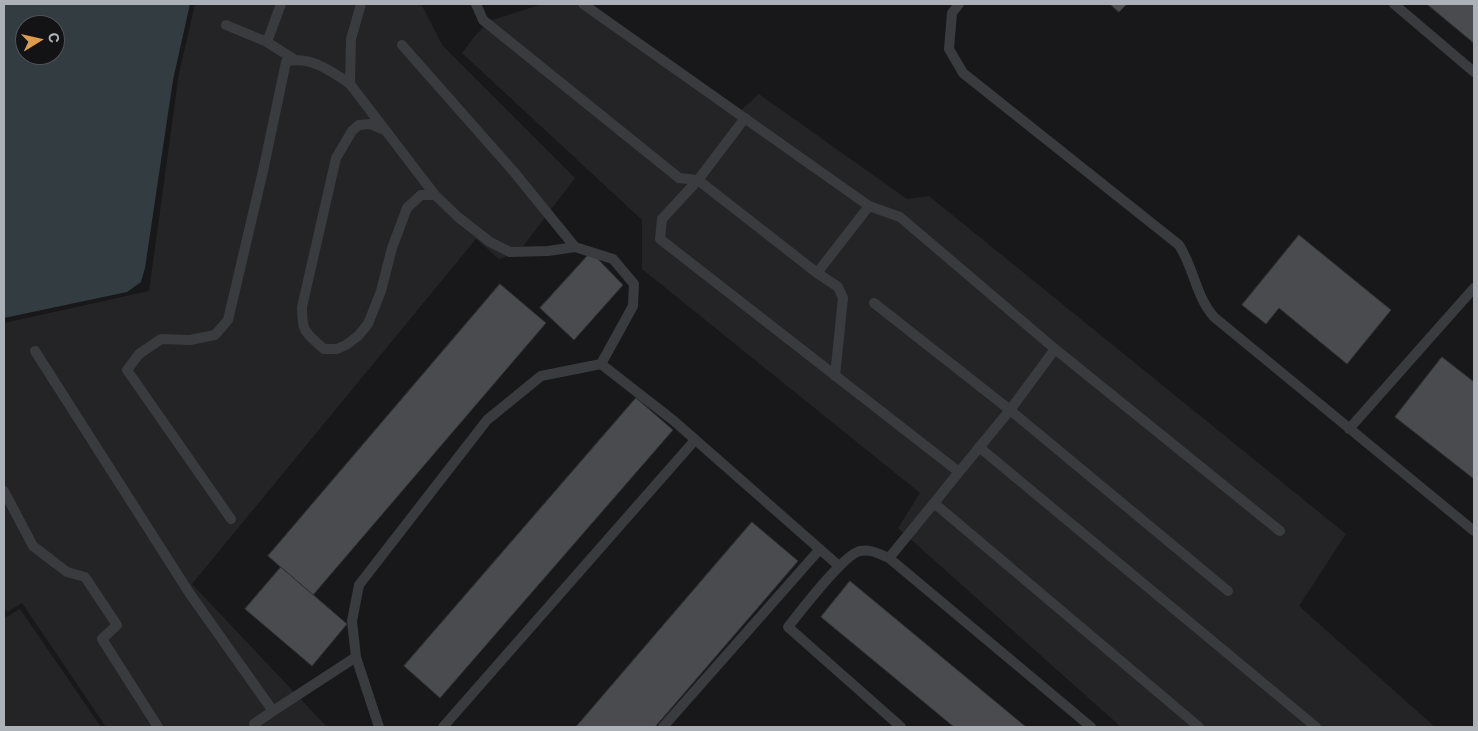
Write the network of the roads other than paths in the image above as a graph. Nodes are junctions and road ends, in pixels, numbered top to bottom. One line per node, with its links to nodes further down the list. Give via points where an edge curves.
1 (281, 4): 8 (lane)
2 (361, 4): 12 (lane, via 351,39)
3 (476, 4): 15 (lane, via 483,20 679,178)
4 (583, 4): 13 (lane)
5 (960, 4): 27 (lane, via 952,13 950,49 963,73 1180,245 1205,307 1214,317)
6 (1394, 4): 11 (lane)
7 (226, 25): 8 (lane)
8 (267, 42): 10 (lane)
9 (402, 45): 18 (lane)
10 (295, 60): 12 (lane, via 331,71); 33 (lane, via 286,62 228,320 215,334 190,340 161,340 139,354 127,370)
11 (1474, 72)
12 (350, 84): 14 (lane)
13 (745, 118): 15 (lane); 17 (lane)
14 (385, 130): 16 (lane); 16 (lane, via 370,124 359,125 336,158 302,307 305,332 324,349 337,350 346,346 368,324 407,208 421,195)
15 (698, 180): 19 (lane); 25 (lane, via 662,219 660,239)
16 (435, 195): 18 (lane, via 490,242 510,252)
17 (868, 206): 19 (lane); 22 (lane, via 900,218)
18 (575, 247): 24 (lane, via 613,259 634,284 633,306)
19 (817, 273): 25 (lane, via 838,287 843,298)
20 (1474, 288): 27 (lane)
21 (874, 304): 26 (lane)
22 (1055, 349): 26 (lane); 34 (lane)
23 (35, 352): 41 (lane, via 190,594)
24 (601, 364): 28 (lane); 40 (lane, via 541,376 487,420 359,585 352,621)
25 (835, 376): 30 (lane)
26 (1010, 410): 29 (lane); 39 (lane)
27 (1350, 428): 35 (lane)
28 (695, 440): 36 (lane); 45 (lane)
29 (979, 448): 30 (lane); 50 (lane)
30 (959, 472): 32 (lane)
31 (4, 491): 43 (lane, via 33,546 67,572 85,577 117,625 102,639)
32 (934, 503): 37 (lane); 49 (lane)
33 (231, 519)
34 (1280, 531)
35 (1474, 531)
36 (820, 549): 38 (lane); 46 (lane)
37 (889, 558): 38 (lane, via 871,550 857,551); 48 (lane)
38 (839, 566): 47 (lane, via 788,627)
39 (1228, 591)
40 (356, 658): 41 (lane); 44 (lane)
41 (272, 711): 42 (lane)
42 (253, 726)
43 (158, 727)
44 (379, 727)
45 (443, 727)
46 (663, 727)
47 (901, 727)
48 (1091, 727)
49 (1199, 727)
50 (1316, 727)

